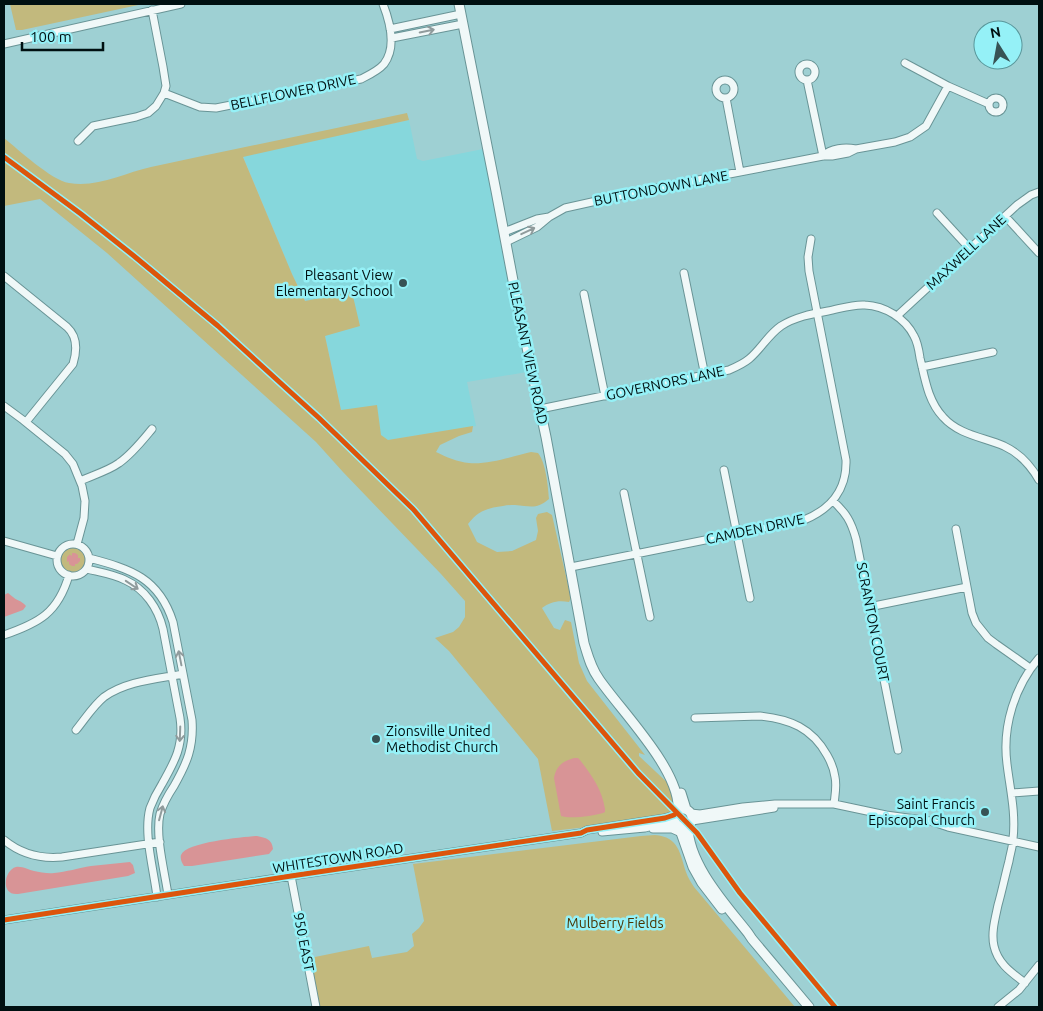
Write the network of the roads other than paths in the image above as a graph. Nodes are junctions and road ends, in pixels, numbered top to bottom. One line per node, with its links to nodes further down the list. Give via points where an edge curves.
1 (181, 4): 4 (street)
2 (383, 4): 7 (street, BELLFLOWER DRIVE)
3 (459, 4): 5 (main road, PLEASANT VIEW ROAD)
4 (152, 10): 9 (street); 13 (street, via 166,86)
5 (461, 14): 6 (main road, PLEASANT VIEW ROAD); 7 (street)
6 (463, 24): 8 (street, one-way to 6); 23 (main road, PLEASANT VIEW ROAD)
7 (390, 29): 8 (street, BELLFLOWER DRIVE)
8 (392, 38): 13 (street, BELLFLOWER DRIVE, via 384,64 361,79 216,108 200,107)
9 (4, 44)
10 (905, 62): 12 (street)
11 (808, 80): 17 (street)
12 (948, 86): 15 (street); 17 (street, BUTTONDOWN LANE, via 926,126 910,137)
13 (164, 93): 16 (street, via 148,113 93,126)
14 (726, 98): 18 (street)
15 (989, 104)
16 (78, 141)
17 (823, 156): 18 (street, BUTTONDOWN LANE)
18 (740, 172): 22 (street, BUTTONDOWN LANE, via 565,208)
19 (1039, 192): 21 (street, MAXWELL LANE, via 1024,199)
20 (937, 213): 26 (street)
21 (1005, 216): 26 (street, MAXWELL LANE); 27 (street)
22 (549, 217): 23 (street, BUTTONDOWN LANE); 25 (street, one-way to 22, via 537,227)
23 (504, 232): 25 (main road, PLEASANT VIEW ROAD)
24 (811, 239): 31 (street, CAMDEN DRIVE, via 808,264)
25 (506, 242): 38 (main road, PLEASANT VIEW ROAD)
26 (970, 249): 32 (street, MAXWELL LANE)
27 (1039, 253)
28 (684, 273): 35 (street)
29 (4, 276): 39 (street, via 67,327 75,340 73,364)
30 (584, 294): 36 (street)
31 (817, 313): 32 (street, GOVERNORS LANE, via 866,305 882,308); 35 (street, GOVERNORS LANE, via 780,327 741,364); 45 (street, CAMDEN DRIVE, via 846,460 843,483)
32 (897, 316): 34 (street, GOVERNORS LANE, via 915,337)
33 (994, 352): 34 (street)
34 (922, 367): 42 (street, GOVERNORS LANE, via 927,391 935,408 947,421 962,431 1014,452)
35 (705, 376): 36 (street, GOVERNORS LANE)
36 (605, 396): 38 (street, GOVERNORS LANE)
37 (4, 406): 39 (street)
38 (540, 409): 53 (main road, PLEASANT VIEW ROAD)
39 (26, 422): 43 (street, via 65,454)
40 (152, 429): 43 (street, via 120,463)
41 (724, 470): 47 (street)
42 (1038, 477)
43 (80, 481): 49 (street, via 85,510)
44 (624, 493): 50 (street)
45 (833, 501): 47 (street, CAMDEN DRIVE, via 804,520); 58 (street, SCRANTON COURT, via 846,514 854,529)
46 (956, 530): 56 (street)
47 (736, 534): 50 (street, CAMDEN DRIVE); 57 (street)
48 (4, 541): 51 (street)
49 (78, 544): 51 (street, via 64,546); 52 (street, via 86,550)
50 (637, 554): 53 (street, CAMDEN DRIVE); 59 (street)
51 (58, 556): 55 (street, via 59,568)
52 (89, 558): 54 (street); 63 (street, one-way to 52, via 170,614 157,591 130,570)
53 (570, 567): 71 (main road, PLEASANT VIEW ROAD, via 590,663 662,764)
54 (87, 569): 55 (street, via 78,575); 64 (street, one-way to 64, via 126,580 148,598 160,619)
55 (69, 575): 60 (street, via 54,607 26,627)
56 (966, 587): 58 (street); 62 (street, via 976,623 996,644)
57 (750, 598)
58 (869, 606): 67 (street, SCRANTON COURT)
59 (650, 617)
60 (4, 635)
61 (1039, 658): 62 (street)
62 (1030, 668): 69 (street, via 1016,696 1007,729 1006,759)
63 (183, 674): 64 (street); 76 (street, one-way to 63, via 162,808 185,765 192,742 192,720)
64 (172, 676): 66 (street, via 131,684 112,692 96,705); 77 (street, one-way to 77, via 180,743 150,809)
65 (695, 718): 70 (street, via 771,717 803,728 824,749 833,768 836,778)
66 (76, 730)
67 (898, 750)
68 (1039, 791): 69 (street)
69 (1012, 793): 75 (street)
70 (834, 804): 71 (street, via 799,804); 75 (street, via 930,821)
71 (683, 820): 72 (street, WHITESTOWN ROAD); 72 (street, WHITESTOWN ROAD, via 672,829); 73 (street, WHITESTOWN ROAD, via 665,818); 86 (main road, PLEASANT VIEW ROAD, via 692,848 712,887)
72 (645, 828): 73 (street, WHITESTOWN ROAD)
73 (582, 833): 79 (street, WHITESTOWN ROAD)
74 (4, 840): 77 (street, via 28,854 51,858)
75 (1013, 841): 78 (street); 84 (street, via 993,938 996,954 1003,965)
76 (160, 842): 77 (street); 80 (street)
77 (149, 843): 81 (street)
78 (1039, 846)
79 (291, 876): 80 (street, WHITESTOWN ROAD); 85 (street, 950 EAST)
80 (168, 895): 81 (street, WHITESTOWN ROAD)
81 (157, 897): 82 (street, WHITESTOWN ROAD)
82 (4, 920)
83 (1039, 965): 84 (street)
84 (1025, 984): 87 (street)
85 (316, 1007)
86 (809, 1007)
87 (998, 1007)

